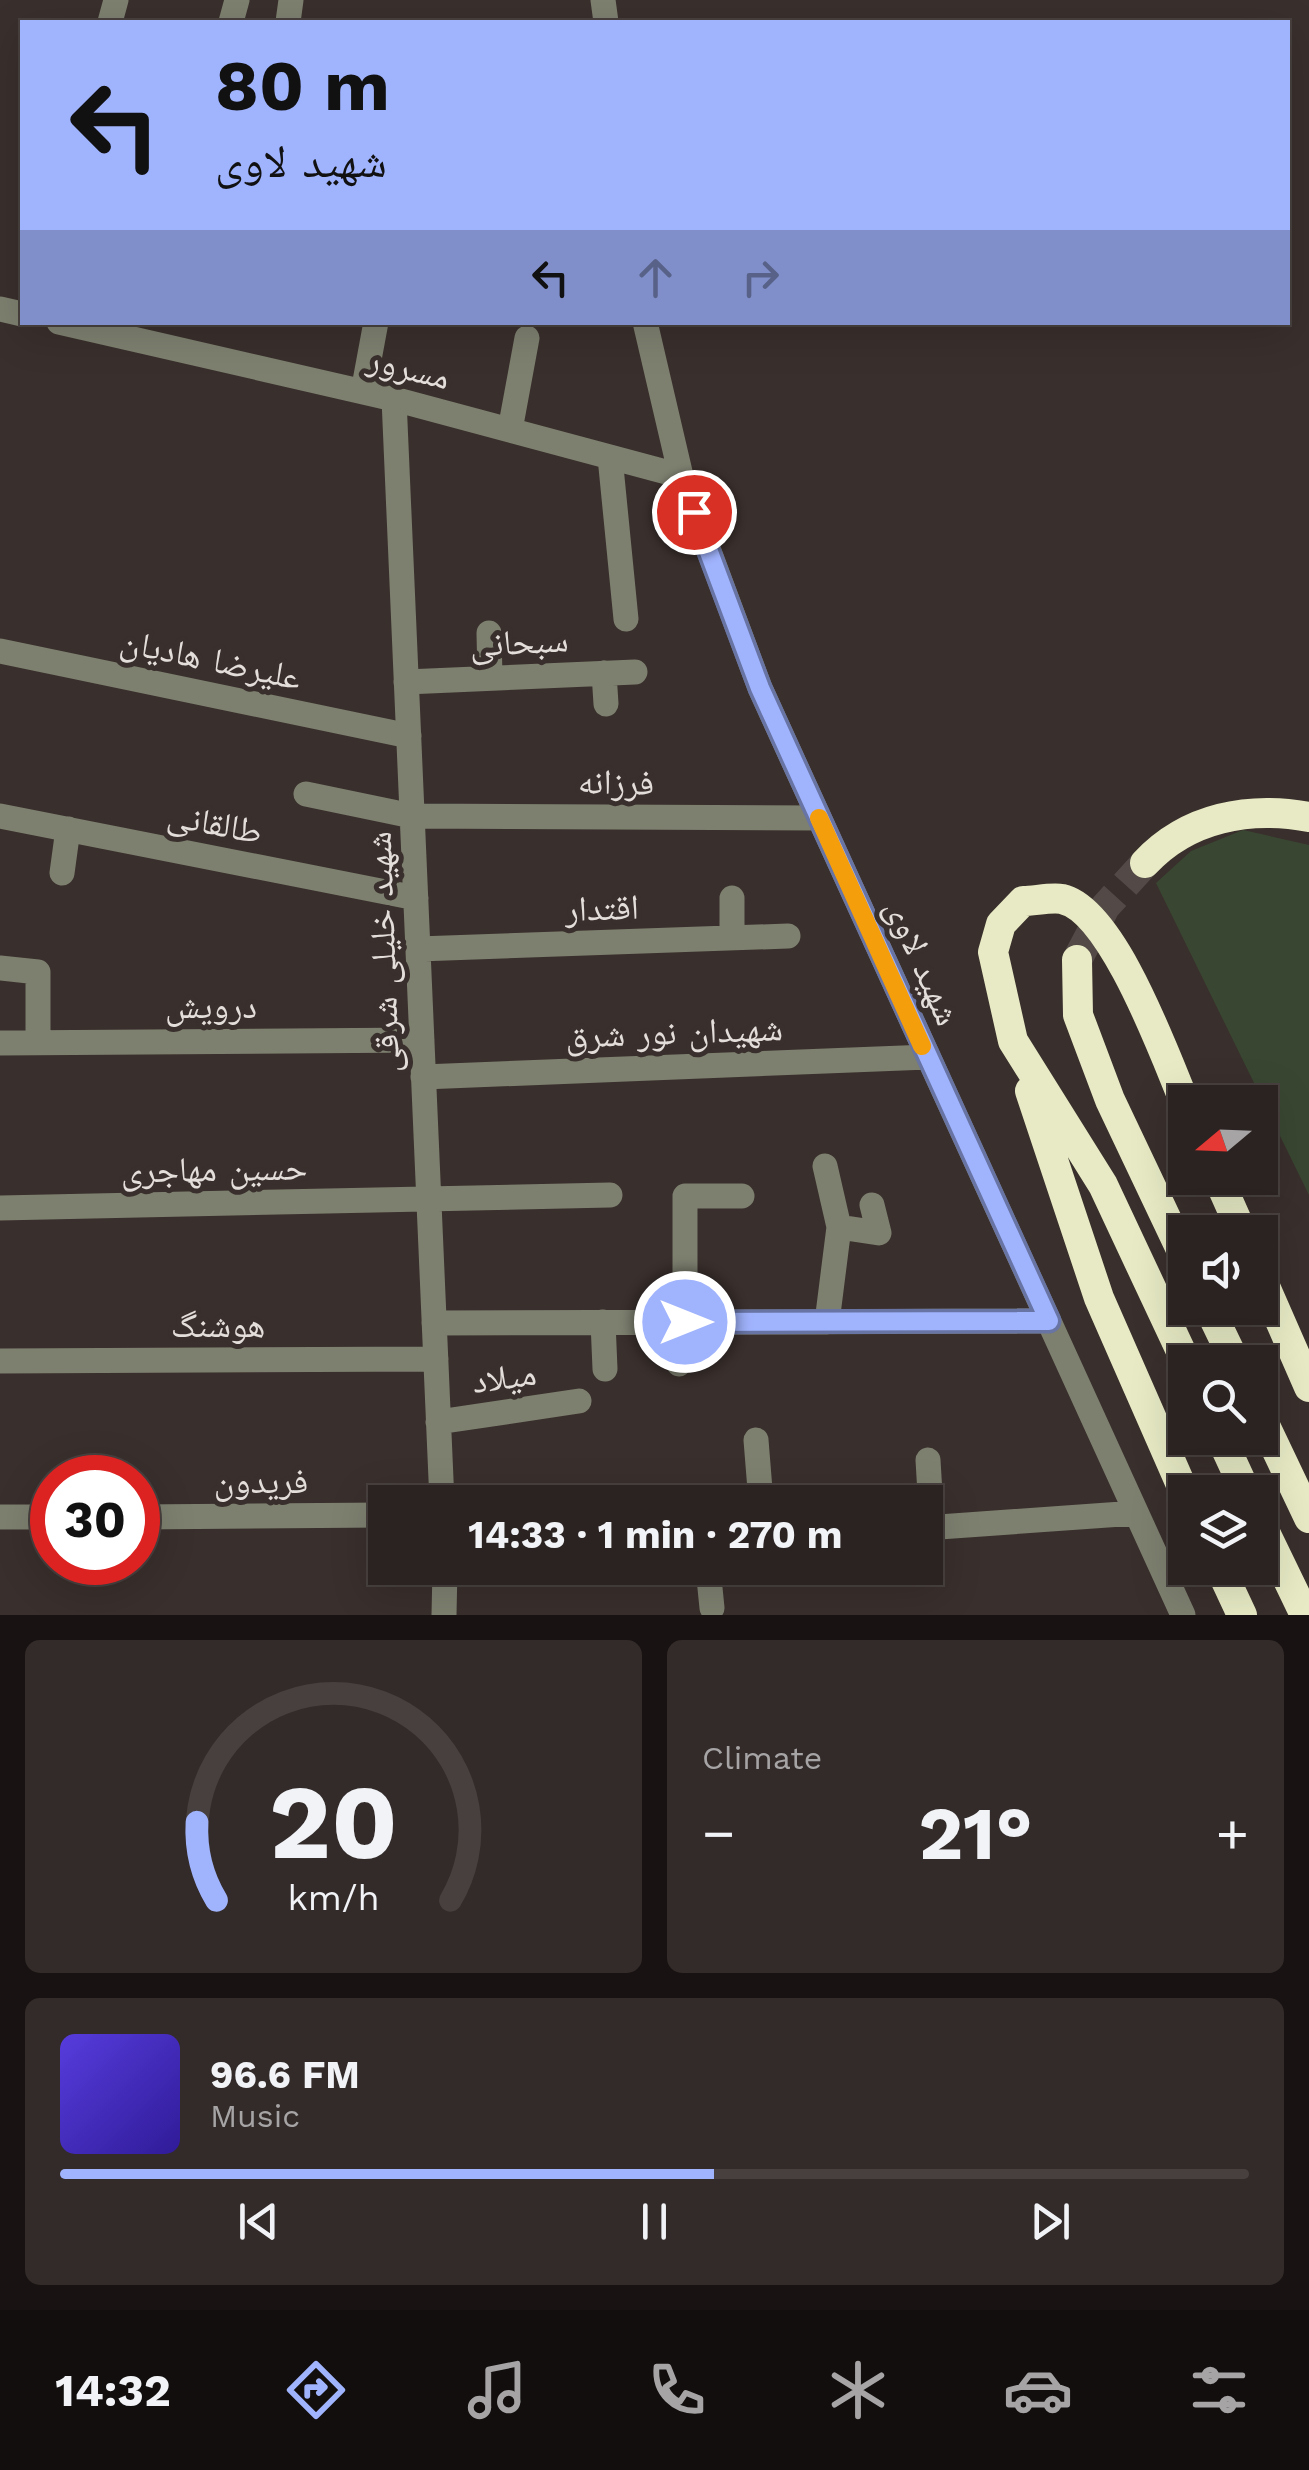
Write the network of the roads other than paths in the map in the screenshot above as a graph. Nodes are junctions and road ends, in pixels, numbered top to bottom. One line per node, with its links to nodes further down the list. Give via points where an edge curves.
1 (83, 325): 4 (street, مسرور)
2 (375, 325): 6 (street)
3 (646, 325): 10 (street, شهید لاوی)
4 (116, 329): 6 (street, مسرور)
5 (527, 338): 8 (street)
6 (363, 392): 7 (street, مسرور)
7 (394, 399): 8 (street, مسرور); 17 (street, شهید خلیلی شرقی)
8 (510, 430): 9 (street, مسرور)
9 (610, 457): 10 (street, مسرور); 11 (street)
10 (681, 476): 23 (street, شهید لاوی, via 760,688)
11 (626, 620)
12 (489, 633): 16 (street)
13 (0, 651): 19 (street, علیرضا هادیان)
14 (635, 672): 15 (street, سبحانی)
15 (604, 673): 16 (street, سبحانی); 18 (street)
16 (490, 678): 17 (street, سبحانی)
17 (406, 682): 19 (street, شهید خلیلی شرقی)
18 (606, 704)
19 (408, 736): 22 (street, شهید خلیلی شرقی)
20 (306, 794): 22 (street, فرزانه)
21 (0, 816): 25 (street, طالقانی)
22 (412, 816): 23 (street, فرزانه); 28 (street, شهید خلیلی شرقی)
23 (819, 818): 39 (street, شهید لاوی)
24 (1309, 818): 26 (highway, via 1274,810 1221,816 1162,845)
25 (68, 830): 27 (street); 28 (street, طالقانی)
26 (1145, 864)
27 (62, 873)
28 (416, 898): 32 (street, شهید خلیلی شرقی)
29 (732, 898): 31 (street)
30 (788, 936): 31 (street, اقتدار)
31 (732, 938): 32 (street, اقتدار)
32 (418, 949): 35 (street, شهید خلیلی شرقی)
33 (1077, 960): 48 (highway, via 1078,1015)
34 (0, 968): 37 (street, via 38,972)
35 (422, 1040): 37 (street, درویش); 40 (street, شهید خلیلی شرقی)
36 (1013, 1041): 41 (highway, via 993,952 1002,924 1023,902 1063,899 1100,925); 56 (highway, via 1103,1185); 67 (highway, via 1099,1298)
37 (38, 1042): 38 (street, درویش)
38 (0, 1043)
39 (928, 1057): 40 (street, شهیدان نور شرق); 51 (street, شهید لاوی)
40 (423, 1077): 45 (street, شهید خلیلی شرقی)
41 (1177, 1085)
42 (825, 1166): 49 (street)
43 (610, 1195): 45 (street, حسین مهاجری)
44 (742, 1196): 53 (street, via 685,1196)
45 (429, 1202): 47 (street, حسین مهاجری); 55 (street, شهید خلیلی شرقی)
46 (872, 1205): 49 (street, via 879,1233)
47 (0, 1208)
48 (1168, 1222)
49 (839, 1227): 54 (street)
50 (1278, 1316): 61 (highway)
51 (1049, 1321): 54 (street); 71 (street, شهید لاوی)
52 (603, 1322): 53 (street); 55 (street); 60 (street)
53 (685, 1322): 54 (street); 59 (street)
54 (827, 1322)
55 (434, 1323): 57 (street, شهید خلیلی شرقی)
56 (1178, 1345)
57 (436, 1360): 58 (street, هوشنگ); 63 (street, شهید خلیلی شرقی)
58 (0, 1361)
59 (679, 1364)
60 (606, 1370)
61 (1309, 1387)
62 (579, 1401): 63 (street, میلاد)
63 (438, 1422): 68 (street, شهید خلیلی شرقی)
64 (756, 1440): 69 (street)
65 (1278, 1453): 76 (highway)
66 (928, 1460): 70 (street)
67 (1177, 1475)
68 (441, 1485)
69 (760, 1485)
70 (928, 1485)
71 (1136, 1513): 77 (street); 84 (street, شهید لاوی)
72 (368, 1515): 73 (street, فریدون)
73 (160, 1516)
74 (0, 1517): 75 (street)
75 (30, 1517)
76 (1309, 1518)
77 (943, 1527)
78 (1278, 1559): 86 (highway)
79 (444, 1585): 83 (street)
80 (710, 1585): 82 (street)
81 (1228, 1585): 85 (highway)
82 (712, 1608)
83 (444, 1615)
84 (1183, 1615)
85 (1242, 1615)
86 (1305, 1615)

